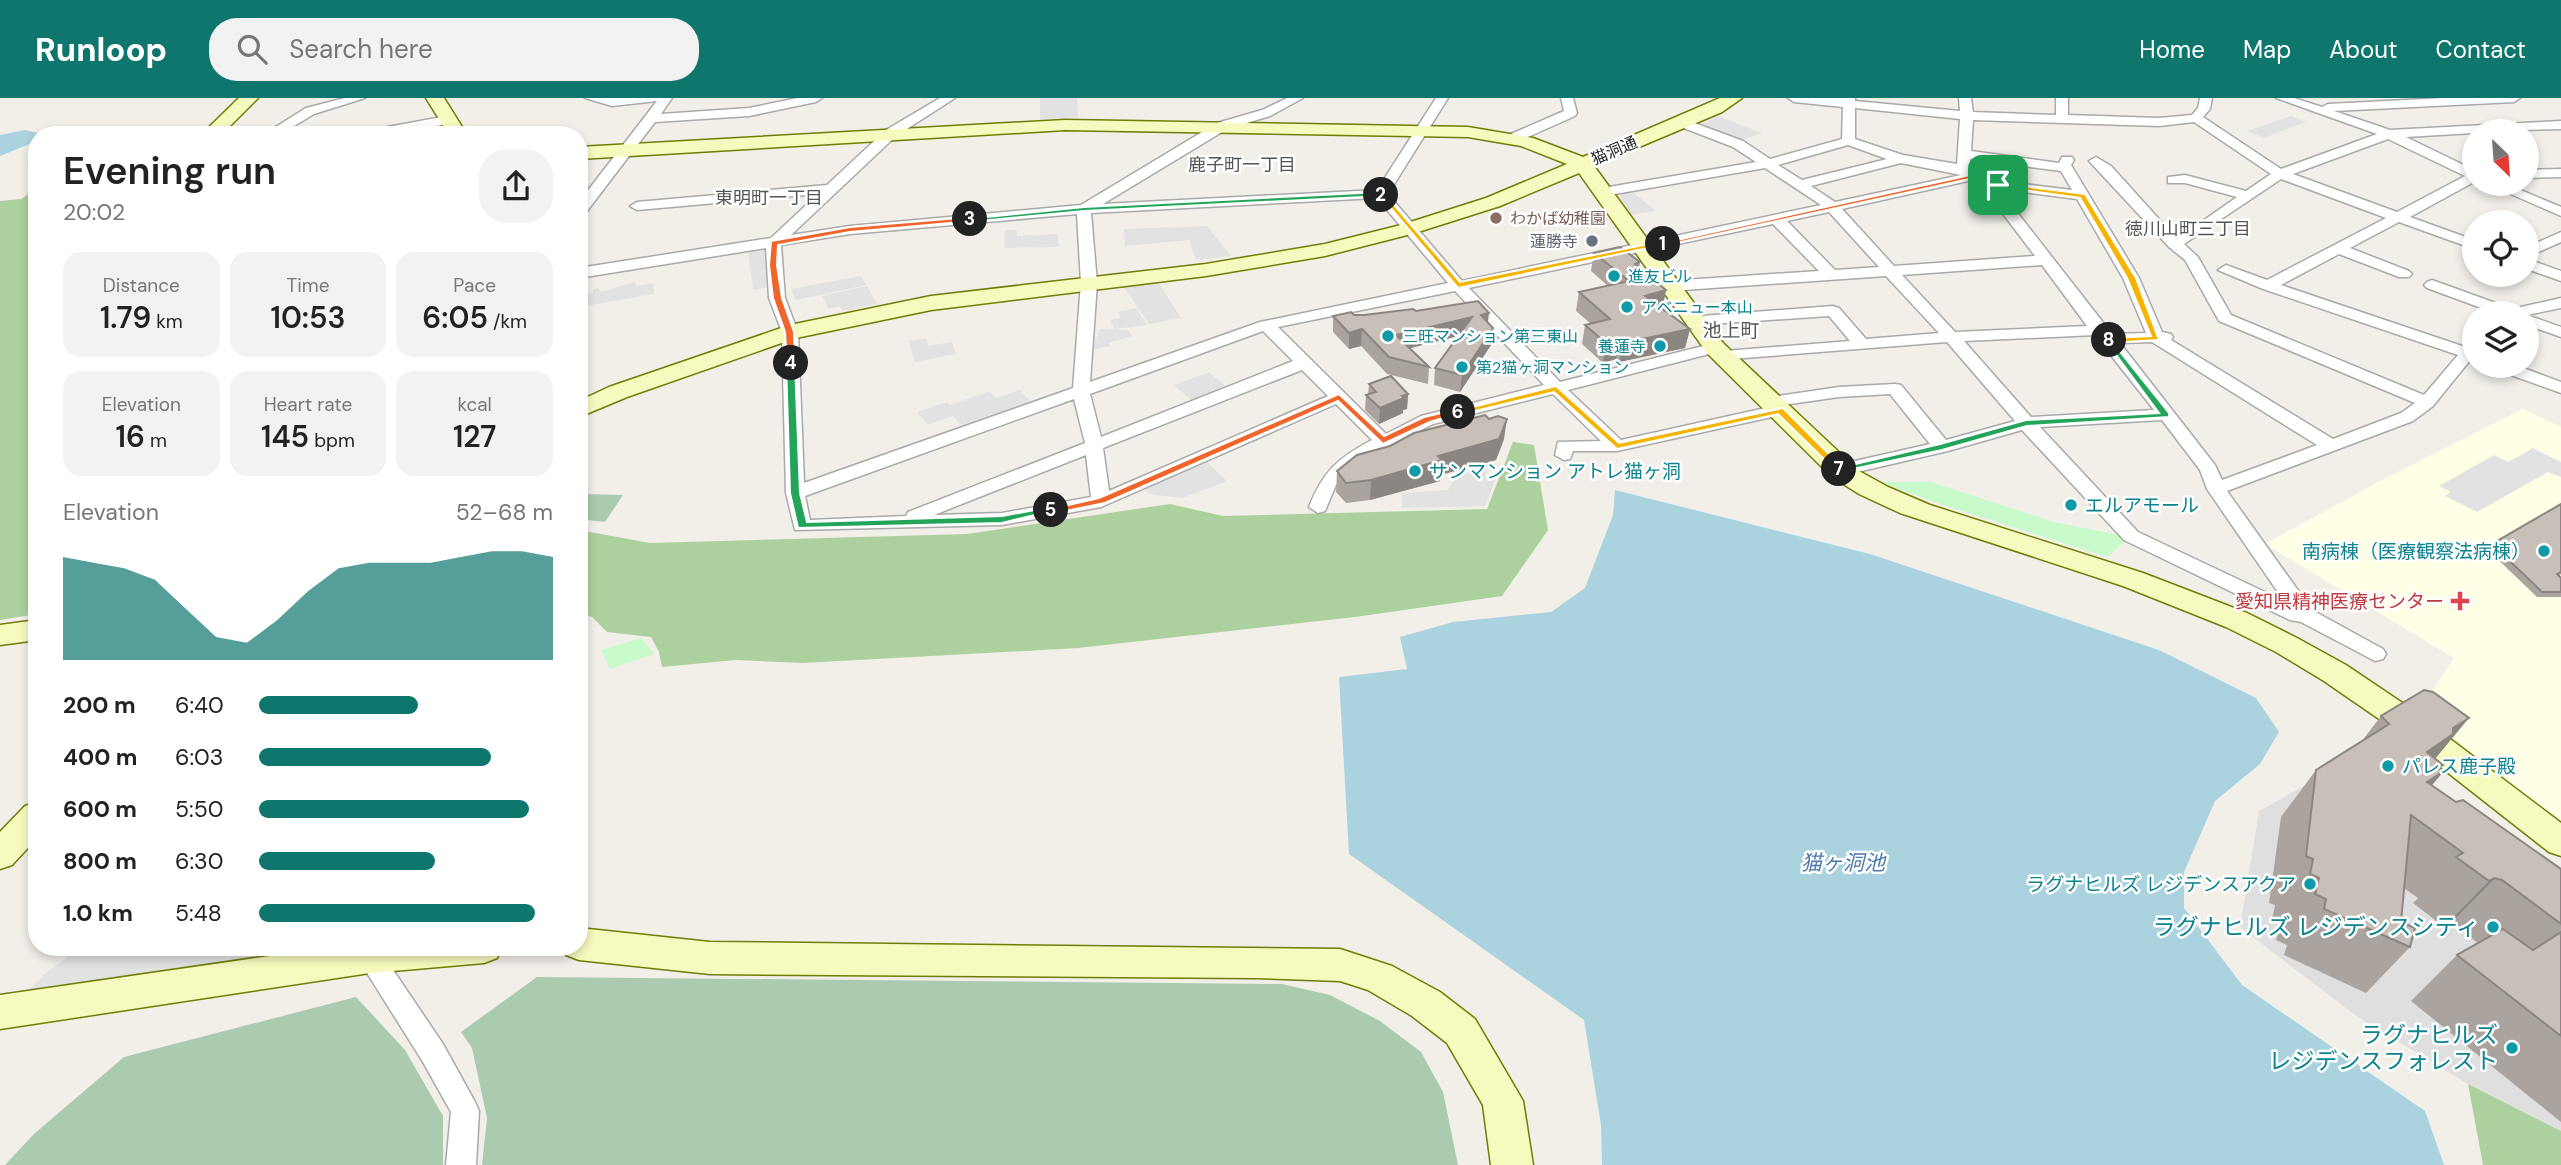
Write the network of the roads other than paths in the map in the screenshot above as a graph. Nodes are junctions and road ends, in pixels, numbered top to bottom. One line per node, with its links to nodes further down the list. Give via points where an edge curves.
1 (249, 98): 30 (street)
2 (303, 98): 23 (street)
3 (359, 98): 23 (street)
4 (591, 98): 5 (street, via 612,102)
5 (656, 98)
6 (666, 98): 25 (street)
7 (816, 98): 25 (street, via 749,113)
8 (948, 98): 38 (street)
9 (1297, 98): 33 (street)
10 (1442, 98): 37 (street)
11 (1567, 98): 40 (street, via 1571,113)
12 (1733, 98): 29 (street, 猫洞通)
13 (1794, 98): 21 (street)
14 (1965, 98): 24 (street)
15 (2062, 98): 27 (street)
16 (2206, 98): 26 (street)
17 (2282, 98): 22 (street)
18 (2514, 98): 20 (street)
19 (441, 99): 32 (street)
20 (2469, 99): 22 (street); 28 (street)
21 (1849, 101): 24 (street); 41 (street)
22 (2316, 109): 39 (street)
23 (310, 111): 31 (street)
24 (1967, 116): 27 (street); 48 (street)
25 (650, 118): 42 (street)
26 (2196, 118): 27 (street, via 2159,122); 51 (street)
27 (2062, 119)
28 (2507, 119)
29 (1681, 122): 46 (street, 猫洞通); 47 (street, via 1738,144)
30 (219, 126)
31 (283, 126)
32 (453, 126)
33 (1222, 126): 37 (street); 38 (street, via 1065,125); 66 (street)
34 (2539, 127): 35 (street)
35 (2557, 127)
36 (2462, 130): 39 (street)
37 (1423, 131): 40 (street); 59 (street)
38 (891, 133): 42 (street); 57 (street)
39 (2389, 134): 49 (street); 51 (street)
40 (1516, 137): 46 (street)
41 (1848, 141): 44 (street); 47 (street)
42 (624, 150): 43 (street); 63 (street)
43 (588, 152)
44 (1901, 159): 48 (street); 55 (street)
45 (2096, 161): 112 (street, via 2191,257 2225,318)
46 (1582, 164): 58 (street, 猫洞通); 70 (street, via 1493,202)
47 (1766, 164): 55 (street); 58 (street)
48 (1965, 167): 56 (street); 60 (street, via 2066,164); 65 (street)
49 (2462, 170)
50 (2561, 173): 52 (street)
51 (2280, 174): 61 (street); 68 (street)
52 (2539, 174)
53 (2173, 180): 61 (street, via 2196,181)
54 (2462, 182): 68 (street)
55 (1800, 185): 65 (street)
56 (1990, 187): 60 (street); 78 (street)
57 (832, 188): 64 (street); 74 (street)
58 (1603, 192): 76 (street, 猫洞通)
59 (1381, 194): 66 (street); 70 (street)
60 (2082, 196): 101 (street, via 2132,278)
61 (2249, 196): 72 (street)
62 (2523, 196): 67 (street)
63 (588, 200)
64 (637, 206)
65 (1831, 206): 69 (street); 80 (street)
66 (1084, 209): 74 (street, via 850,230); 86 (street)
67 (2561, 212)
68 (2396, 216): 73 (street); 77 (street)
69 (1776, 219): 76 (street); 83 (street)
70 (1408, 229): 86 (street, via 1286,257); 87 (street)
71 (2561, 236): 75 (street)
72 (2184, 240)
73 (2462, 241)
74 (774, 243): 82 (street); 97 (street, via 777,298)
75 (2539, 247)
76 (1641, 249): 87 (street); 89 (street, 猫洞通)
77 (2338, 249): 84 (street); 90 (street)
78 (2048, 260): 80 (street); 99 (street)
79 (2539, 268): 85 (street)
80 (1891, 270): 83 (street); 100 (street)
81 (2226, 270): 90 (street)
82 (588, 272)
83 (1830, 274): 89 (street)
84 (2404, 274)
85 (2561, 276)
86 (1089, 283): 97 (street, via 931,303); 110 (street)
87 (1458, 285): 96 (street); 109 (street)
88 (2432, 285): 91 (street)
89 (1669, 286): 94 (street, 猫洞通)
90 (2268, 286): 103 (street)
91 (2476, 301)
92 (2561, 303): 93 (street)
93 (2539, 308)
94 (1694, 320): 102 (street, via 1833,311); 104 (street, 猫洞通)
95 (2539, 324): 98 (street)
96 (1266, 325): 106 (street); 110 (street)
97 (790, 332): 113 (street); 125 (street)
98 (2561, 332)
99 (2104, 335): 100 (street); 101 (street); 115 (street)
100 (1951, 337): 102 (street); 116 (street)
101 (2161, 338): 120 (street)
102 (1861, 343): 104 (street)
103 (2462, 348)
104 (1720, 352): 109 (street); 114 (street, 猫洞通)
105 (2462, 362): 112 (street)
106 (1304, 363): 111 (street); 118 (street)
107 (2534, 378): 108 (street)
108 (2561, 388)
109 (1556, 389): 117 (street, via 1427,419); 119 (street)
110 (1082, 392): 118 (street); 125 (street)
111 (1339, 397): 117 (street); 126 (street)
112 (2427, 402): 120 (street, via 2407,417)
113 (588, 406)
114 (1775, 406): 119 (street); 121 (street, via 1839,392 1895,389); 123 (street, 猫洞通)
115 (2166, 415): 116 (street); 124 (street, via 2209,469)
116 (2026, 423): 121 (street); 129 (street, via 2132,536)
117 (1383, 441): 127 (street, via 1337,471)
118 (1094, 445): 126 (street); 128 (street)
119 (1617, 446): 122 (street, via 1564,446)
120 (2332, 446): 124 (street)
121 (1942, 447): 123 (street)
122 (1563, 455)
123 (1840, 470): 134 (street, 猫洞通, via 1884,498 1920,512 2179,595 2253,628 2334,673)
124 (2216, 489): 129 (street)
125 (795, 493): 128 (street, via 802,526)
126 (1101, 501): 128 (street, via 1002,519)
127 (1318, 507)
128 (900, 522)
129 (2305, 615): 132 (street)
130 (28, 630): 131 (street)
131 (0, 635)
132 (2375, 653)
133 (28, 825): 135 (street)
134 (2561, 842)
135 (0, 855)
136 (588, 945): 141 (street, via 710,958 1340,965 1379,977 1426,1003 1461,1031 1503,1101)
137 (381, 956): 138 (street)
138 (370, 957): 139 (street); 140 (street, via 465,1111)
139 (0, 1012)
140 (461, 1165)
141 (1512, 1165)

